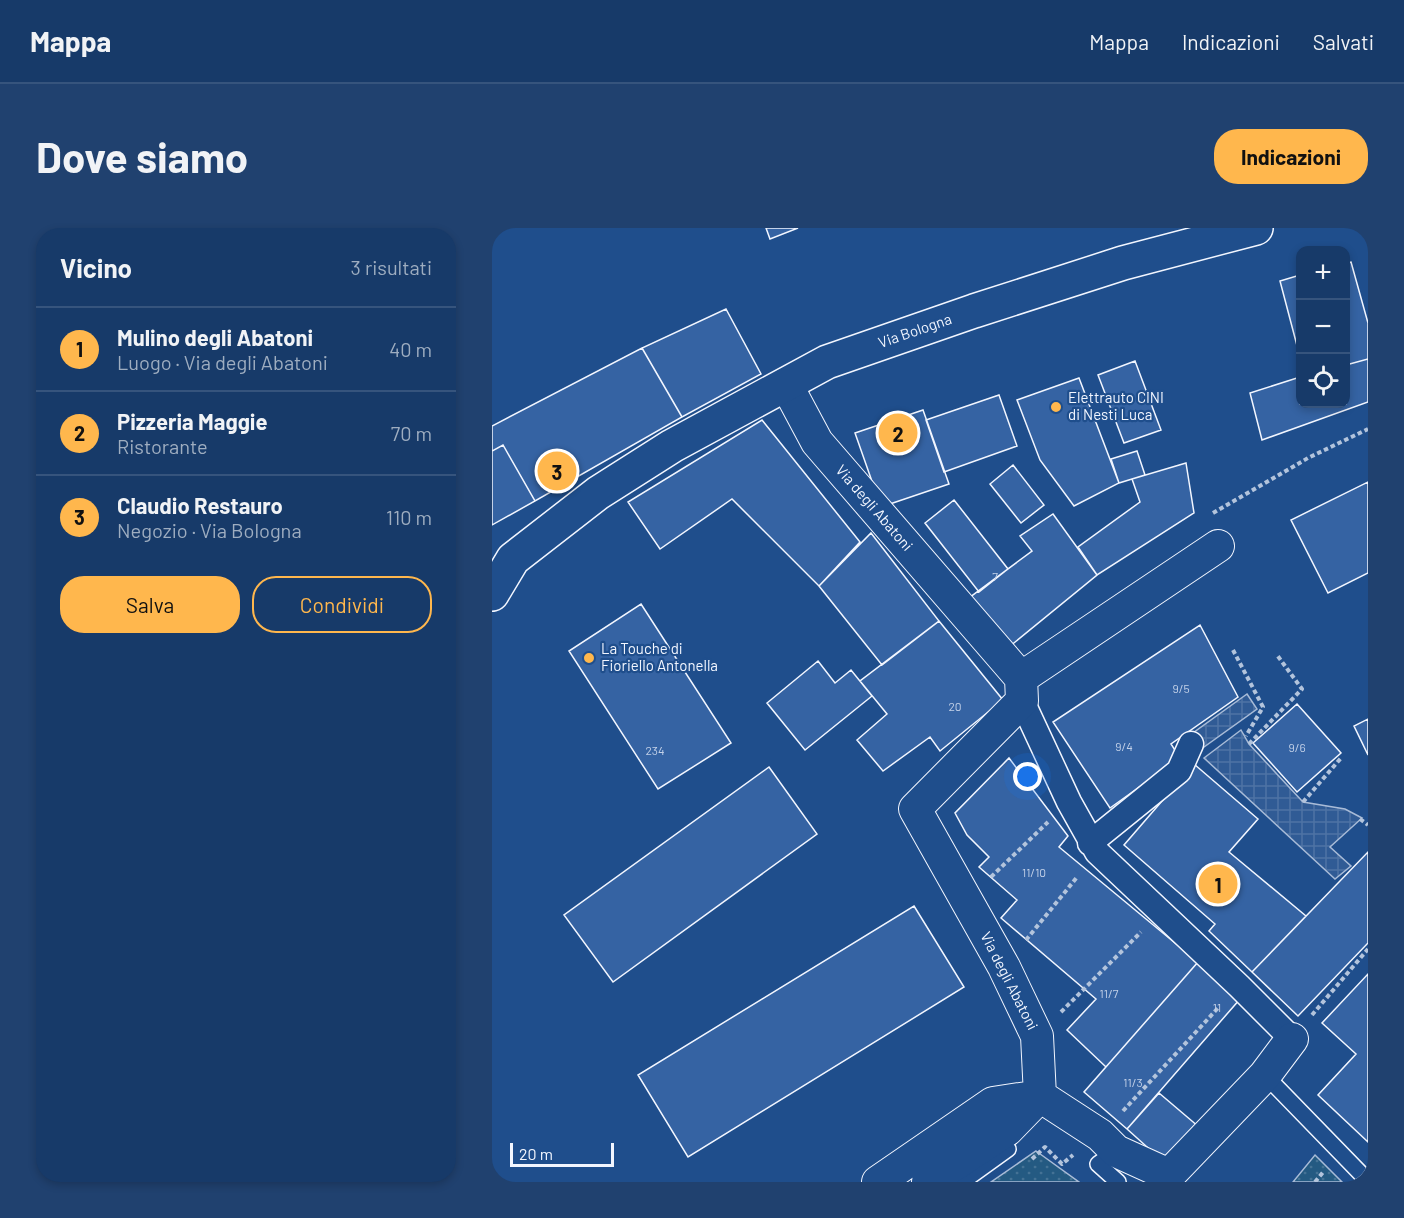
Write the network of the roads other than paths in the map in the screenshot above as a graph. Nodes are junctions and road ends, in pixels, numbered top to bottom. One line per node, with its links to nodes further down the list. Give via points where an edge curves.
1 (1256, 228): 2 (street, Via Bologna, via 1123,263 974,311 827,362)
2 (786, 384): 3 (street, Via Bologna, via 672,446); 7 (street, Via degli Abatoni, via 817,442)
3 (598, 493): 5 (street, via 528,526); 6 (street, via 513,559)
4 (1218, 546): 7 (street, Via degli Abatoni)
5 (492, 552)
6 (492, 594)
7 (1021, 690): 9 (street, Via degli Abatoni, via 1069,802); 12 (street, Via degli Abatoni, via 915,809 1004,967 1037,1036)
8 (1191, 744): 9 (street, via 1179,771)
9 (1094, 847): 10 (street, Via degli Abatoni)
10 (1292, 1039): 11 (street)
11 (1265, 1075): 13 (street, via 1168,1174); 15 (lane)
12 (1040, 1096): 13 (street); 16 (street, via 993,1104); 17 (street, via 1007,1130)
13 (1108, 1143): 19 (lane, via 1098,1164)
14 (1008, 1149): 18 (lane)
15 (1368, 1181)
16 (878, 1182)
17 (928, 1182)
18 (962, 1182)
19 (1118, 1182)

